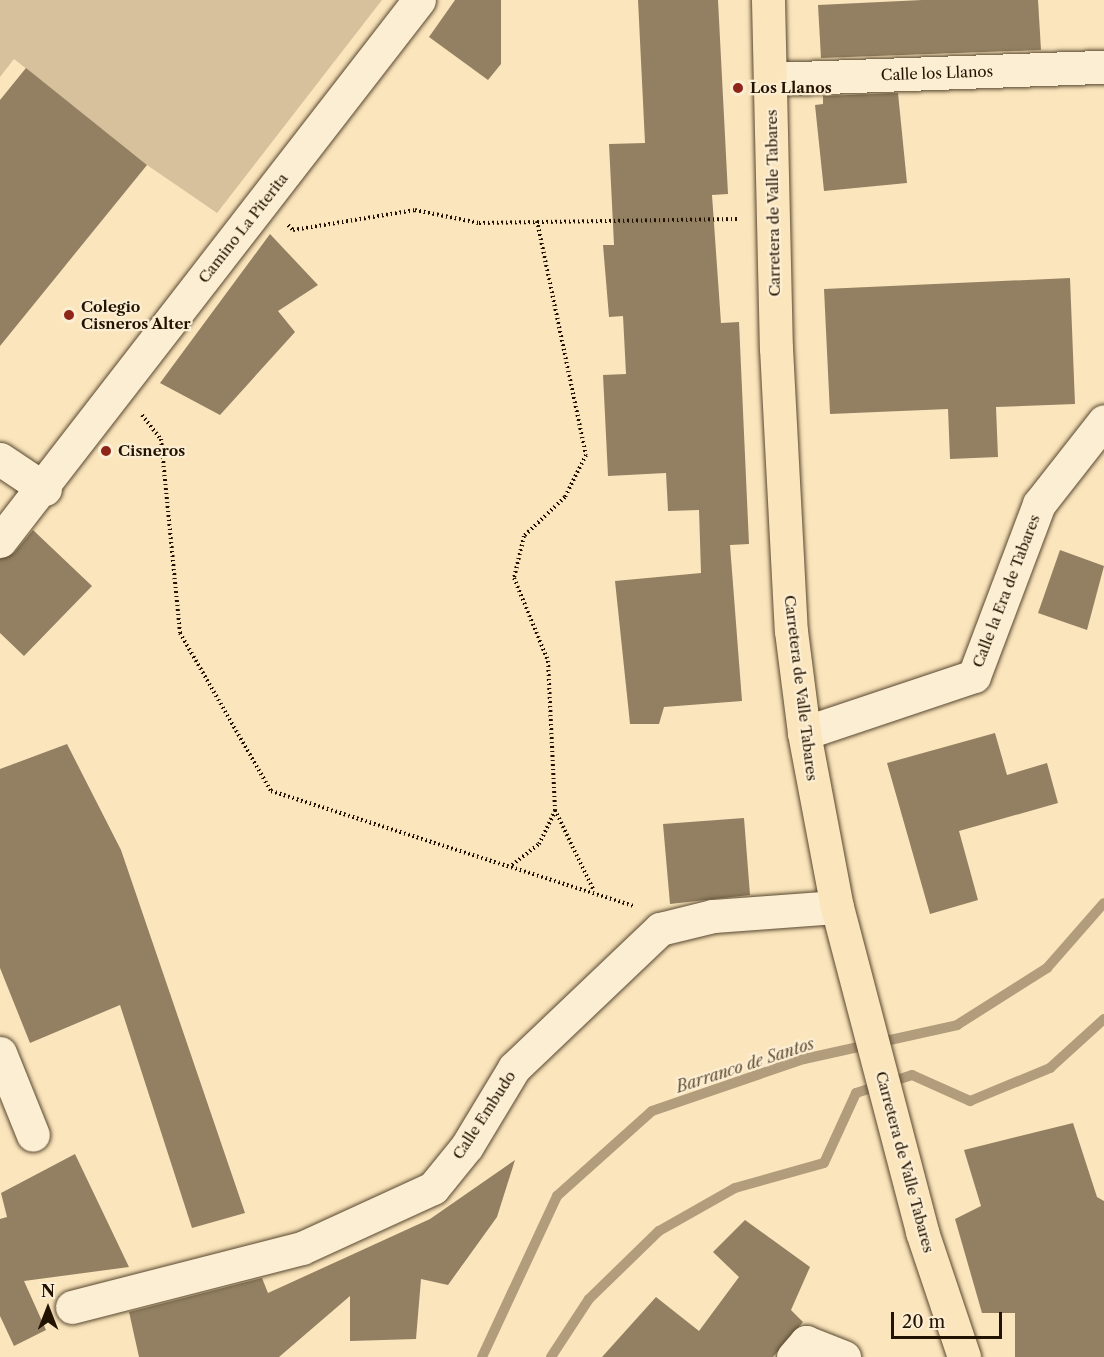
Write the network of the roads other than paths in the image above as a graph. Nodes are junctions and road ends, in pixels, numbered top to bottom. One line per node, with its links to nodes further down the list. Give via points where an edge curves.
1 (419, 0): 7 (street, Camino La Piterita)
2 (768, 0): 4 (main road, Carretera de Valle Tabares)
3 (1104, 67): 4 (street, Calle los Llanos)
4 (771, 79): 9 (main road, Carretera de Valle Tabares, via 791,631)
5 (1104, 421): 9 (street, Calle la Era de Tabares, via 1039,504 974,676)
6 (0, 459): 7 (street)
7 (45, 489): 8 (street, Camino La Piterita)
8 (0, 541)
9 (804, 733): 10 (main road, Carretera de Valle Tabares)
10 (837, 907): 13 (street, Calle Embudo, via 713,916 660,928 514,1068 467,1146 433,1188 302,1248); 16 (main road, Carretera de Valle Tabares, via 922,1232)
11 (0, 1053): 12 (street)
12 (33, 1136)
13 (72, 1307)
14 (793, 1357): 15 (street, via 806,1342)
15 (844, 1357)
16 (964, 1357)

